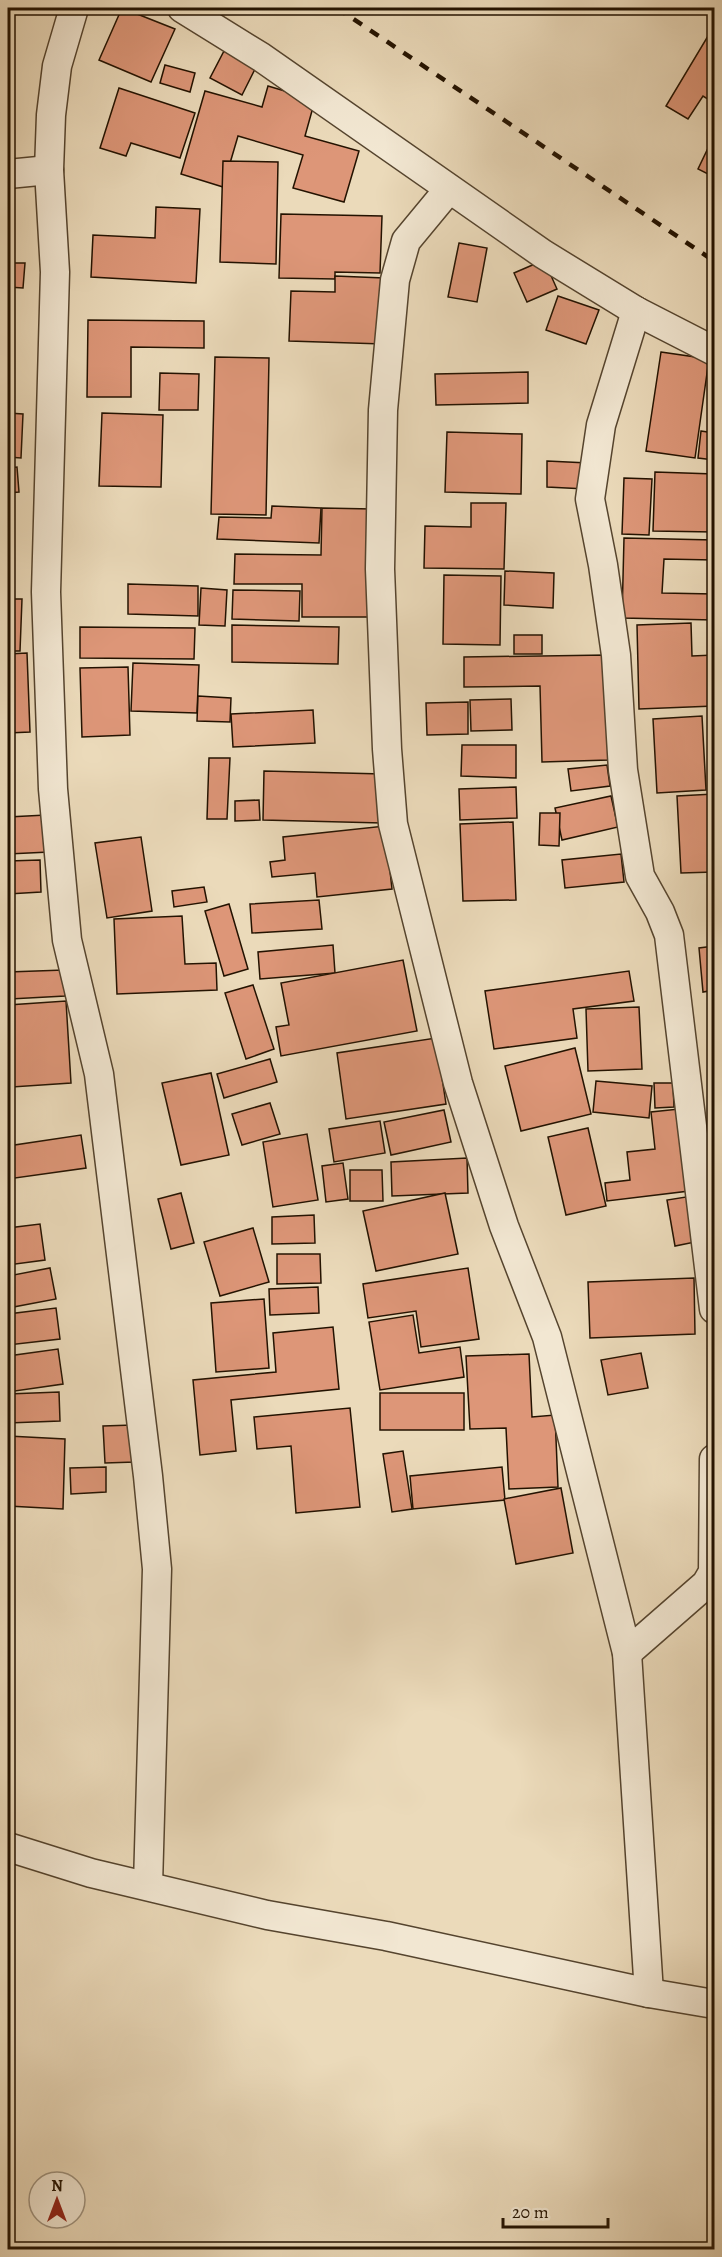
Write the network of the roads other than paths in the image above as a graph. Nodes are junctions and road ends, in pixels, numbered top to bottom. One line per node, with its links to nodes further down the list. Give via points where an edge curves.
1 (74, 8): 3 (street, via 57,66)
2 (182, 8): 5 (street, via 261,57)
3 (49, 170): 4 (street); 12 (street, via 55,272 46,592 53,789 67,940 99,1074 157,1569)
4 (8, 174)
5 (449, 189): 6 (street, via 543,254); 10 (street, via 406,242 395,280 383,410 380,569 393,824 458,1083 504,1226 547,1337)
6 (636, 311): 7 (street); 8 (street, via 602,425 590,499 616,655 623,770 640,876 669,935)
7 (714, 351)
8 (714, 1309)
9 (714, 1459): 10 (street, via 712,1572 706,1584)
10 (627, 1653): 13 (street)
11 (8, 1846): 12 (street, via 91,1873)
12 (148, 1885): 13 (street, via 267,1915 386,1936)
13 (649, 1993): 14 (street)
14 (714, 2004)

